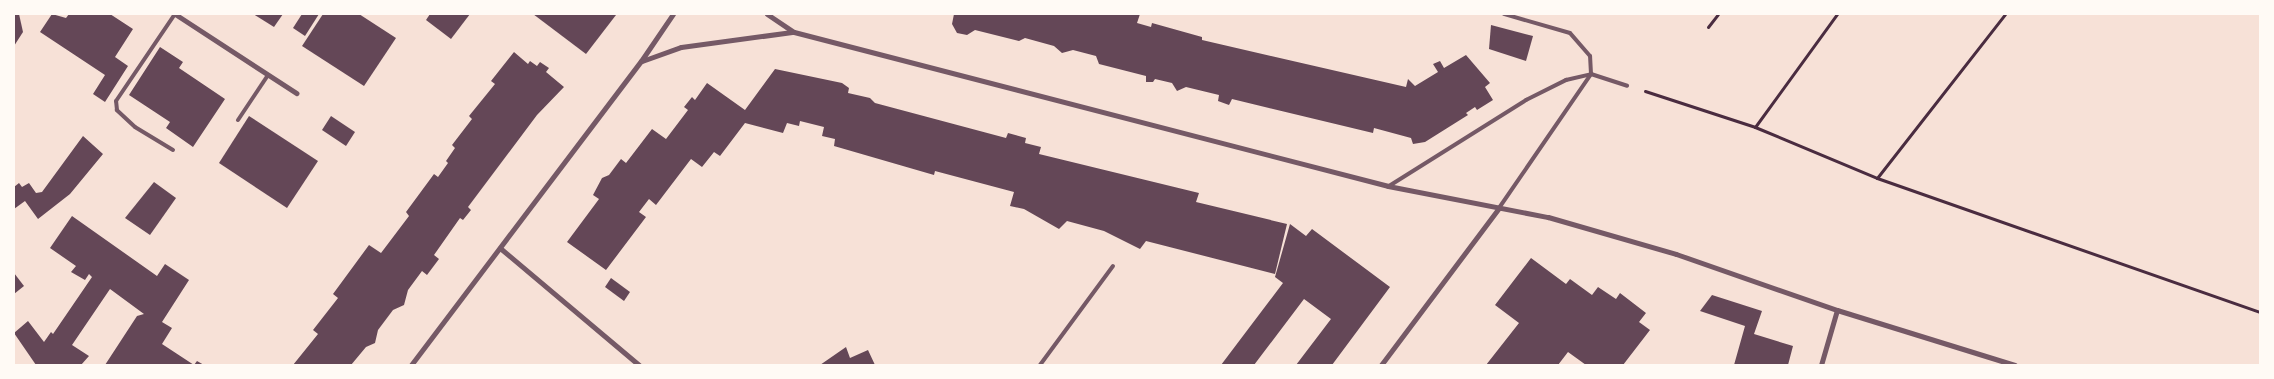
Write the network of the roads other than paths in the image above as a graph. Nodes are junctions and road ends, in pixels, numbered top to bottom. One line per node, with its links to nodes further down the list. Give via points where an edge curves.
1 (175, 14): 8 (street); 12 (lane, via 116,101 117,110 135,127)
2 (673, 14): 6 (street)
3 (766, 14): 5 (street)
4 (1504, 14): 7 (lane, via 1570,33 1590,56)
5 (794, 32): 6 (street, via 681,47); 13 (street)
6 (641, 61): 15 (street)
7 (1592, 74): 9 (lane); 13 (lane, via 1566,80 1526,100); 14 (lane)
8 (268, 75): 10 (street); 11 (lane)
9 (1627, 86)
10 (296, 94)
11 (238, 120)
12 (173, 150)
13 (1388, 186): 14 (street)
14 (1499, 208): 17 (street, via 1548,217 1676,254); 21 (street)
15 (500, 248): 18 (street); 19 (street)
16 (1113, 266): 20 (lane)
17 (1837, 310): 22 (street); 23 (street)
18 (411, 365)
19 (639, 365)
20 (1040, 365)
21 (1381, 365)
22 (1821, 365)
23 (2015, 365)

